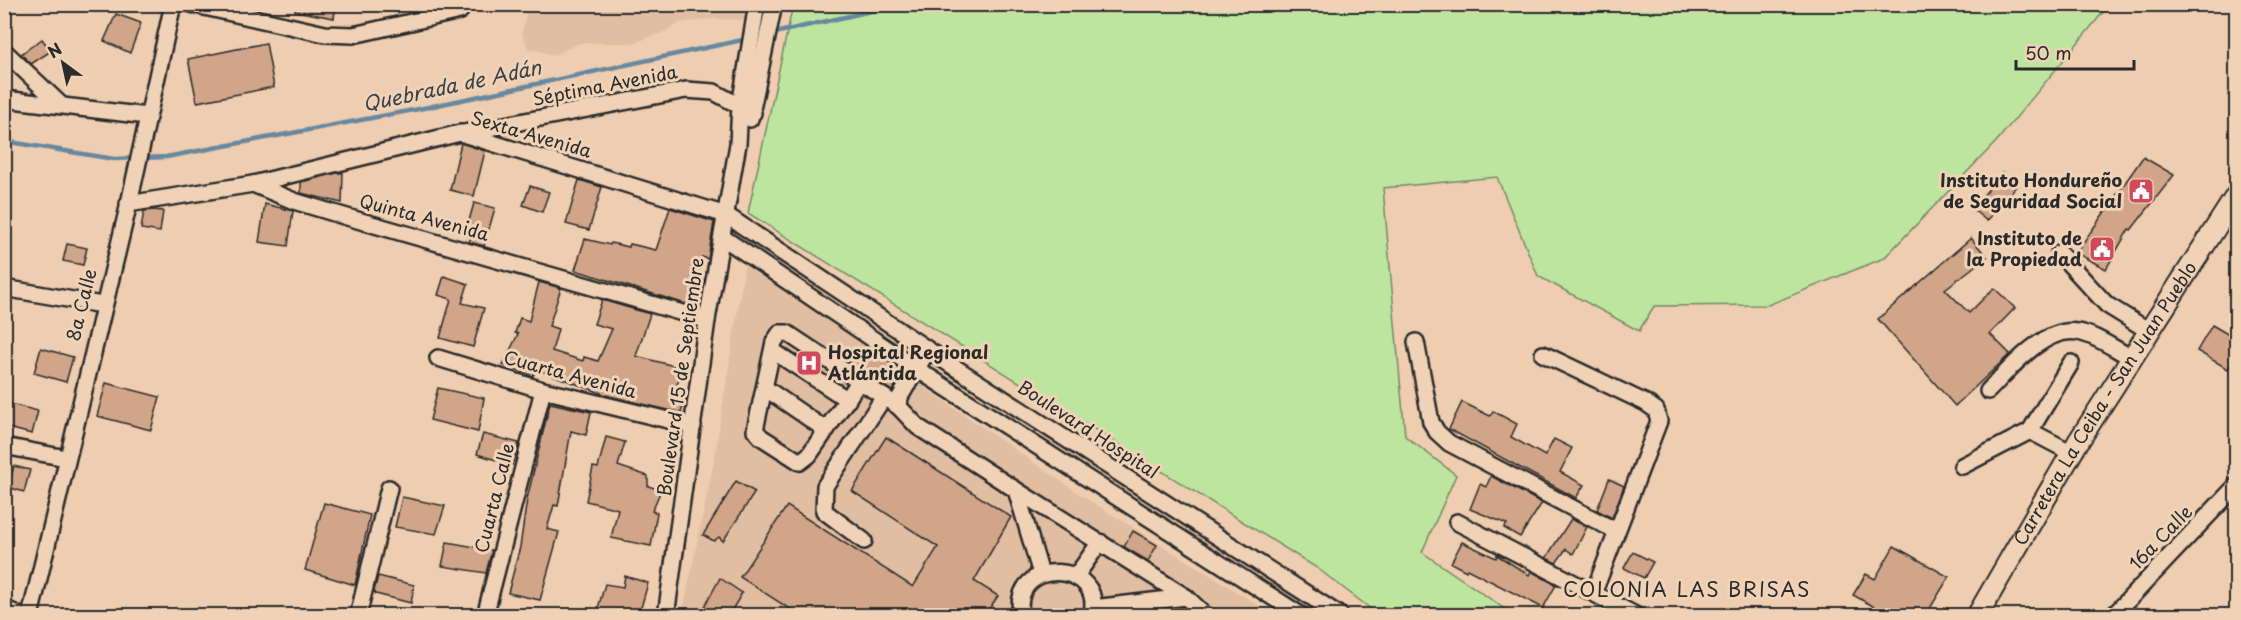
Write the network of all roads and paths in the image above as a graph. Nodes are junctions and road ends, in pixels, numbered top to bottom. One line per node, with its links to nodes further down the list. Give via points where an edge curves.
1 (173, 4): 11 (street, 8a Calle)
2 (191, 4): 5 (street)
3 (757, 4): 10 (street, Boulevard 15 de Septiembre, via 747,64)
4 (774, 4): 10 (street, Boulevard 15 de Septiembre)
5 (211, 7): 6 (street, via 325,34 353,35)
6 (460, 10)
7 (4, 51): 9 (street)
8 (4, 99): 9 (street)
9 (61, 105): 11 (street)
10 (746, 109): 12 (street, Séptima Avenida, via 714,92 686,90); 16 (street, Boulevard 15 de Septiembre)
11 (145, 121): 15 (street, 8a Calle)
12 (460, 134): 13 (street, Sexta Avenida); 16 (street, Sexta Avenida)
13 (253, 184): 15 (street); 21 (street, Quinta Avenida, via 336,214)
14 (2236, 196): 22 (main road, Carretera La Ceiba - San Juan Pueblo)
15 (129, 201): 20 (street, 8a Calle)
16 (726, 215): 17 (street, Boulevard 15 de Septiembre); 24 (street, Boulevard Hospital)
17 (722, 237): 21 (street, Boulevard 15 de Septiembre); 30 (street)
18 (2059, 253): 22 (street, via 2107,305)
19 (4, 288): 20 (street)
20 (102, 305): 43 (street, 8a Calle)
21 (707, 320): 38 (street, Boulevard 15 de Septiembre)
22 (2150, 331): 28 (main road, Carretera La Ceiba - San Juan Pueblo)
23 (1416, 342): 49 (street, via 1431,422 1437,432 1449,443)
24 (929, 350): 30 (street); 66 (street, Boulevard Hospital)
25 (773, 351): 31 (street, via 780,333 787,333); 32 (street); 36 (street)
26 (1543, 354): 49 (street, via 1656,410 1659,421 1655,435)
27 (438, 358): 33 (street, Cuarta Avenida)
28 (2132, 358): 34 (street, via 2075,331 2053,336 2030,349); 42 (main road, Carretera La Ceiba - San Juan Pueblo)
29 (2071, 363): 40 (street)
30 (916, 369): 37 (street, via 900,397); 65 (street)
31 (859, 382): 35 (street); 36 (street)
32 (765, 388): 39 (street); 39 (street, via 755,430 761,437 800,462)
33 (543, 390): 38 (street, Cuarta Avenida); 61 (street, Cuarta Calle)
34 (1988, 391)
35 (884, 397): 37 (street); 50 (street, via 825,486 824,511)
36 (848, 400): 39 (street)
37 (899, 407): 47 (street, via 918,427)
38 (693, 426): 62 (street, Boulevard 15 de Septiembre)
39 (826, 430)
40 (2030, 431): 42 (street); 44 (street)
41 (4, 446): 43 (street)
42 (2072, 453): 68 (main road, Carretera La Ceiba - San Juan Pueblo)
43 (66, 458): 59 (street, 8a Calle)
44 (1962, 466)
45 (2236, 486): 69 (street, 16a Calle)
46 (389, 488): 60 (street)
47 (1016, 490): 51 (street); 52 (street)
48 (1457, 522): 54 (street)
49 (1616, 531): 54 (street)
50 (864, 541)
51 (1100, 542): 53 (street); 55 (street)
52 (1041, 574): 53 (street, via 1059,570); 63 (street, via 1026,586 1019,604)
53 (1076, 576): 57 (street, via 1088,590)
54 (1594, 592): 67 (street)
55 (1186, 597): 57 (street); 64 (street)
56 (4, 608): 58 (street)
57 (1092, 612)
58 (21, 615)
59 (30, 615)
60 (358, 615)
61 (485, 615)
62 (666, 615)
63 (1021, 615)
64 (1206, 615)
65 (1302, 615)
66 (1341, 615)
67 (1636, 615)
68 (1977, 615)
69 (2113, 615)

